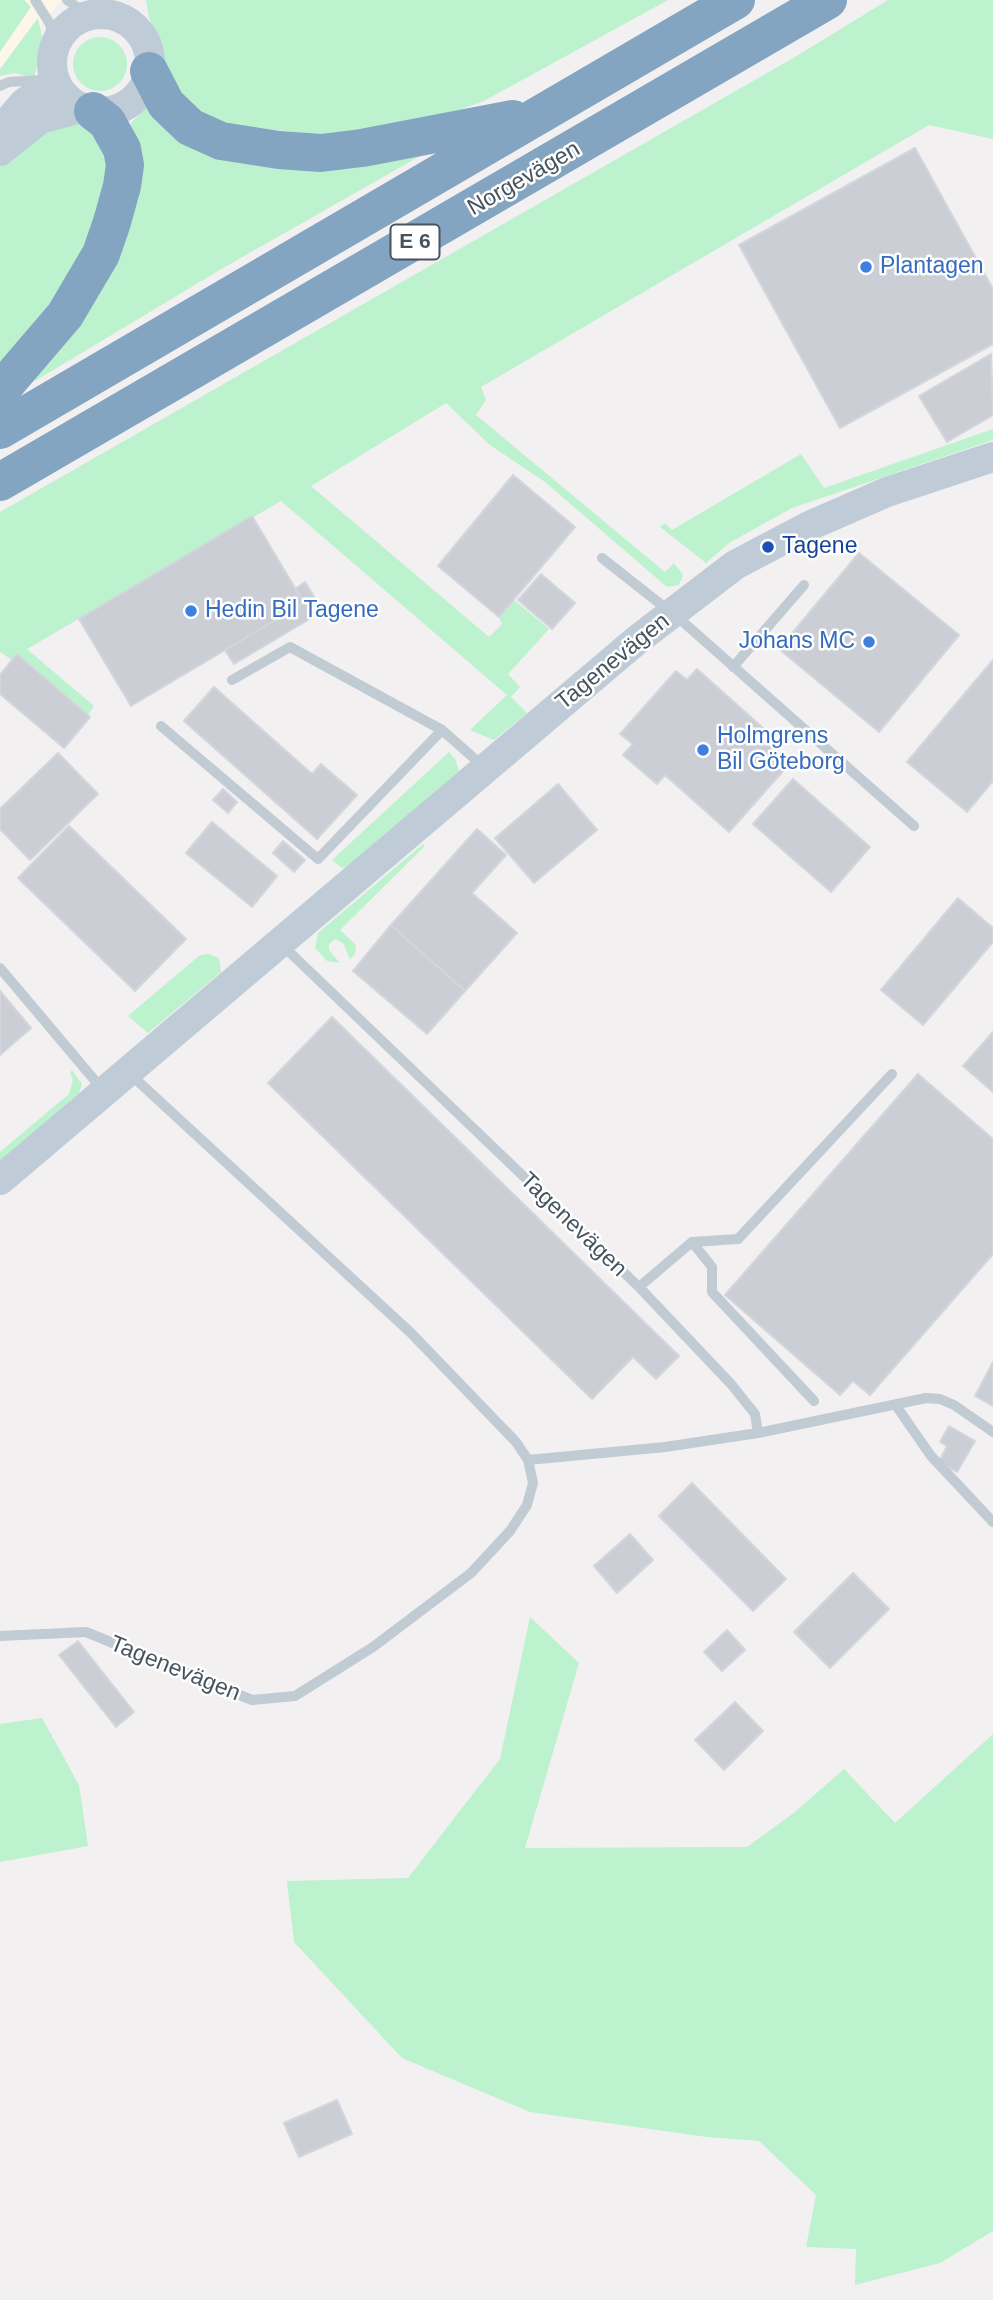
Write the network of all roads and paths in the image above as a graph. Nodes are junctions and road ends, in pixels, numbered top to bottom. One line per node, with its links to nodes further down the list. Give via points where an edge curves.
1 (35, 0): 6 (lane, via 50,24)
2 (736, 0): 11 (highway, Norgevägen / E 6)
3 (828, 0): 17 (highway, Norgevägen / E 6)
4 (88, 7): 5 (street, via 115,15); 6 (street)
5 (132, 12): 7 (street, via 149,50)
6 (55, 44): 8 (street, via 51,61)
7 (149, 71): 10 (street, via 143,89 131,102 114,110); 11 (highway, via 166,104 190,127 221,141 279,149 321,153 362,148)
8 (54, 80): 9 (lane); 10 (street, via 65,97); 12 (street, via 24,103)
9 (0, 86)
10 (87, 110): 13 (street, via 40,119); 14 (highway, via 107,122 122,149 125,165 112,222 101,254 65,316)
11 (547, 112): 15 (highway, Norgevägen / E 6)
12 (0, 131)
13 (0, 151)
14 (0, 391)
15 (0, 429)
16 (993, 457): 20 (street, Tagenevägen, via 887,492 809,526 735,565)
17 (0, 482)
18 (603, 558): 20 (lane)
19 (804, 585): 21 (lane)
20 (673, 613): 21 (lane); 25 (street, Tagenevägen)
21 (733, 667): 26 (lane)
22 (232, 680): 24 (lane, via 290,647)
23 (161, 726): 24 (lane, via 318,859)
24 (442, 730): 25 (lane)
25 (486, 769): 27 (street, Tagenevägen)
26 (914, 826)
27 (279, 942): 29 (street, Tagenevägen); 34 (lane, Tagenevägen)
28 (0, 968): 31 (lane)
29 (127, 1071): 31 (street, Tagenevägen); 39 (lane, via 411,1333)
30 (892, 1074): 33 (lane, via 738,1239)
31 (104, 1091): 32 (street, Tagenevägen)
32 (0, 1180)
33 (692, 1242): 34 (lane); 35 (lane, via 712,1267 712,1292)
34 (639, 1287): 38 (lane, Tagenevägen, via 731,1384 755,1414)
35 (814, 1401)
36 (897, 1407): 37 (lane, via 926,1398 940,1399); 38 (lane); 40 (lane, via 931,1457)
37 (993, 1432)
38 (758, 1433): 39 (lane)
39 (528, 1460): 41 (lane, Tagenevägen, via 533,1483 527,1505 471,1573 373,1647 295,1696 252,1700 86,1632)
40 (993, 1522)
41 (0, 1636)

